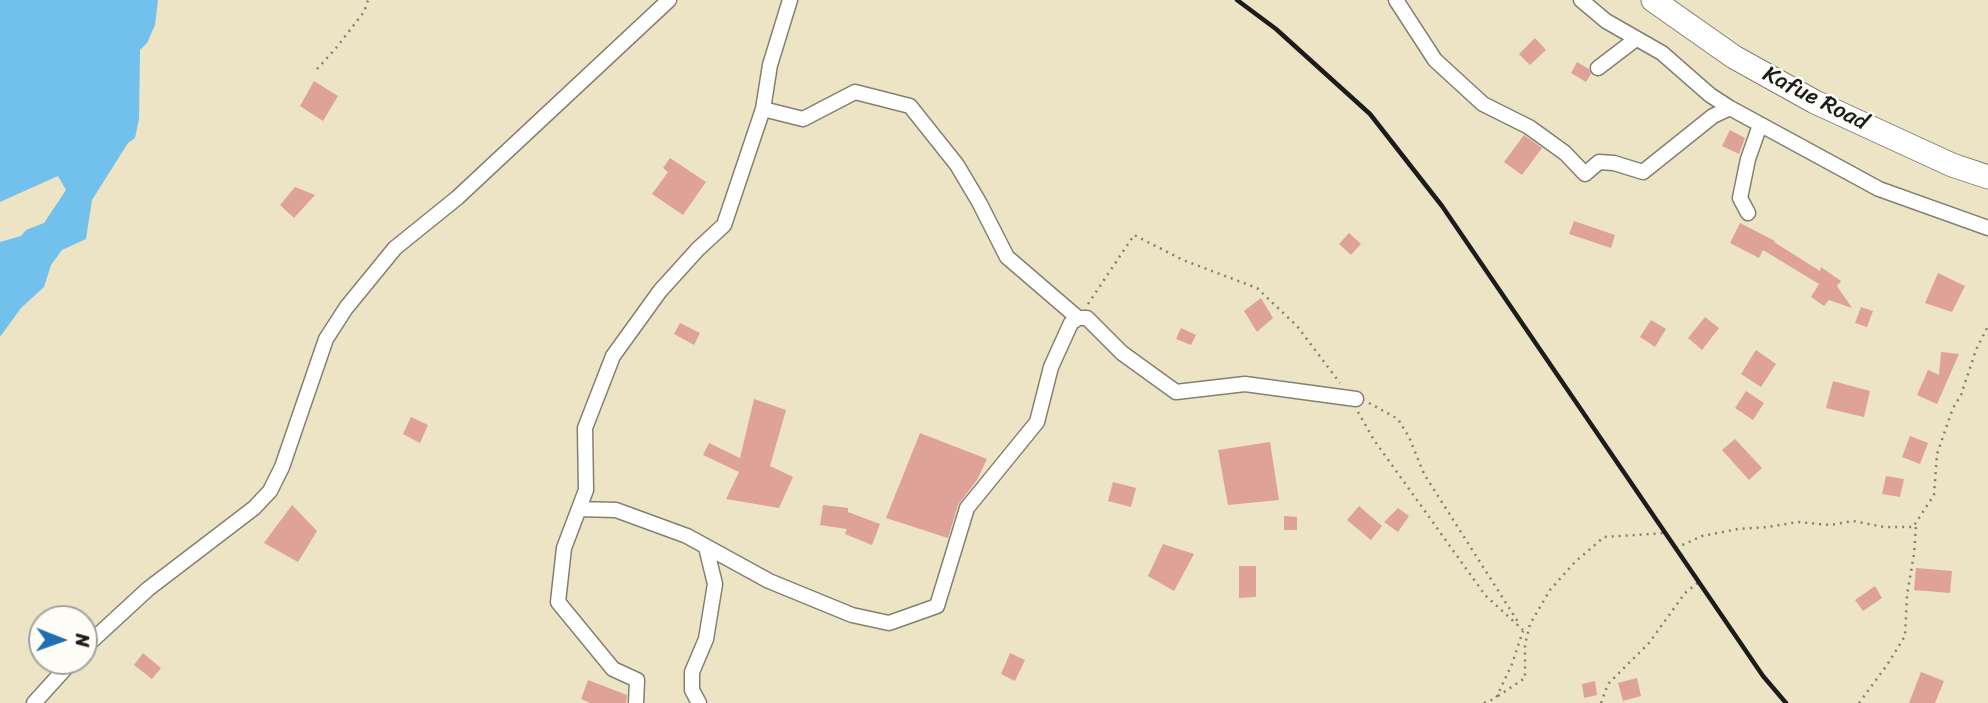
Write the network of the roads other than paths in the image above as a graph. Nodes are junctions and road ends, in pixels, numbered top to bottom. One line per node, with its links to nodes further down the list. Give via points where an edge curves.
1 (669, 0): 18 (street, via 457,198 396,248 326,339 270,491)
2 (790, 0): 9 (street, via 770,65)
3 (1396, 0): 8 (street, via 1435,60 1454,78 1483,104 1529,127 1565,153 1585,174 1599,162 1643,172 1713,116)
4 (1581, 0): 6 (street)
5 (1653, 0): 11 (highway, Kafue Road, via 1734,57 1815,102)
6 (1636, 39): 7 (street); 8 (street, via 1662,53)
7 (1598, 68)
8 (1730, 108): 10 (street)
9 (763, 109): 14 (street, via 803,119 855,92 910,106 957,165 1007,257); 16 (street, via 724,225 660,291 613,356 584,428 586,490)
10 (1760, 125): 12 (street, via 1740,198); 13 (street, via 1879,189)
11 (1988, 177)
12 (1748, 213)
13 (1988, 228)
14 (1078, 318): 15 (street, via 1087,318 1122,353 1176,392 1245,384); 17 (street, via 1071,323 1051,367 1037,422 967,509 937,606 889,623 852,615)
15 (1356, 399)
16 (579, 509): 17 (street, via 616,510); 21 (street, via 564,548 558,602 613,669 636,680)
17 (706, 547): 22 (street, via 715,584 712,617 692,672 692,690)
18 (98, 635)
19 (59, 675): 20 (street)
20 (34, 703)
21 (636, 703)
22 (699, 703)

